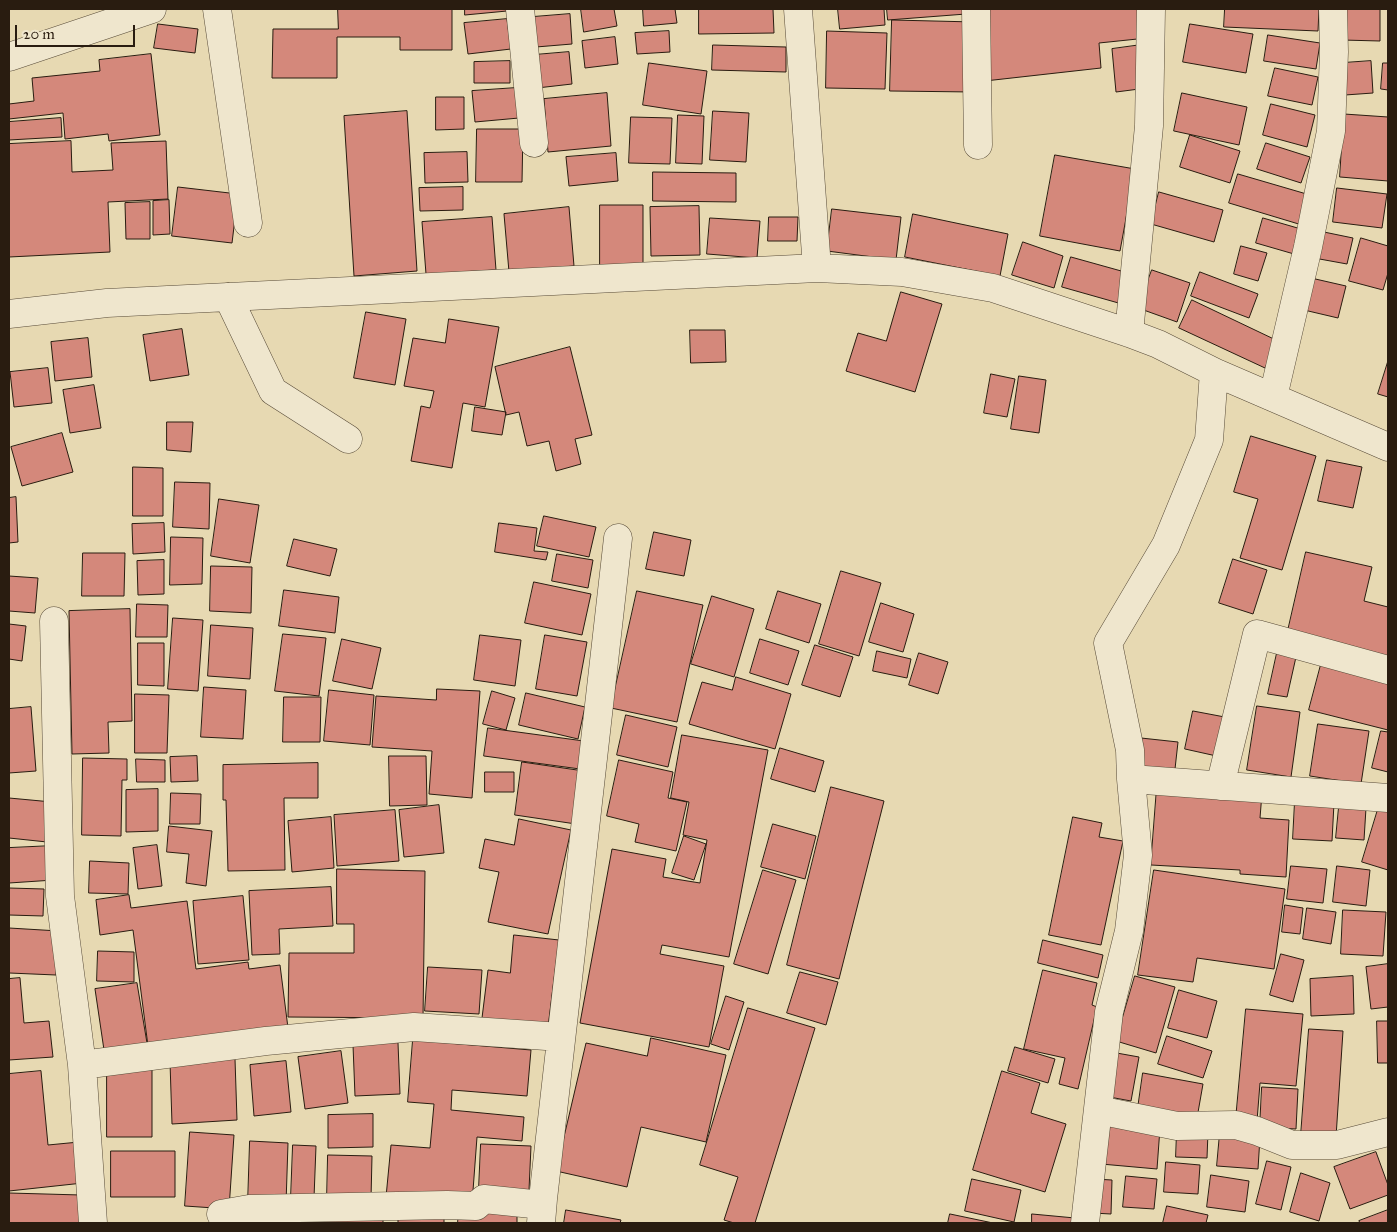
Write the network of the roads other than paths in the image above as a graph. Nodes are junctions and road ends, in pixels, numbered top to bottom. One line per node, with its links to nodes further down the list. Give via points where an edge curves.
1 (152, 9): 8 (street)
2 (217, 9): 11 (street)
3 (520, 9): 9 (street)
4 (798, 9): 12 (street)
5 (976, 9): 10 (street)
6 (1150, 9): 15 (street, via 1150,126)
7 (1333, 9): 17 (street, via 1331,131)
8 (9, 57)
9 (534, 143)
10 (978, 145)
11 (248, 223)
12 (817, 268): 13 (street); 15 (street, via 902,272 993,288)
13 (228, 297): 14 (street, via 107,303); 18 (street, via 273,391)
14 (9, 314)
15 (1129, 332): 16 (street)
16 (1214, 372): 17 (street); 23 (street, via 1208,440 1166,544 1108,643 1130,750)
17 (1273, 397): 19 (street)
18 (348, 439)
19 (1388, 447)
20 (618, 538): 26 (street)
21 (54, 621): 27 (street, via 60,896)
22 (1388, 670): 24 (street, via 1257,634)
23 (1131, 779): 24 (street); 28 (street, via 1138,855 1130,931 1109,1012)
24 (1220, 786): 25 (street)
25 (1388, 798)
26 (561, 1037): 27 (street, via 414,1027 266,1041); 31 (street)
27 (82, 1065): 32 (street)
28 (1098, 1110): 29 (street, via 1177,1126 1236,1125 1292,1145 1337,1144); 33 (street)
29 (1388, 1132)
30 (221, 1214): 31 (street, via 249,1209 476,1206 484,1199)
31 (542, 1214)
32 (93, 1223)
33 (1085, 1223)

